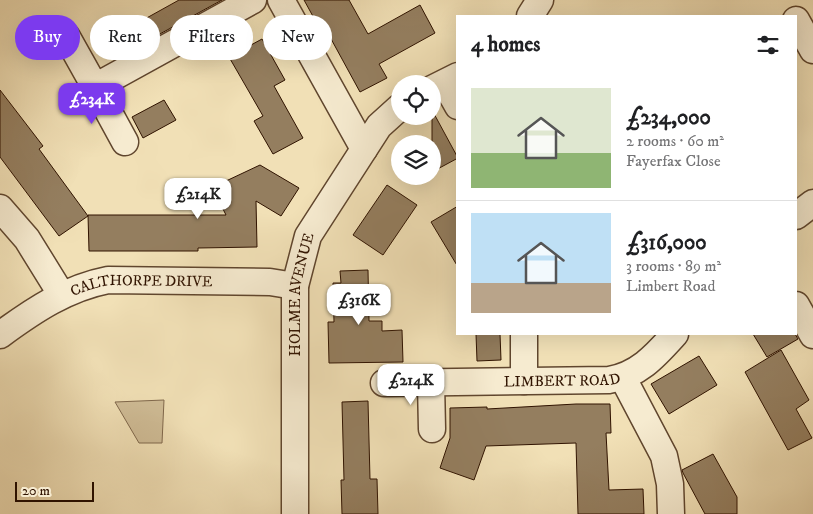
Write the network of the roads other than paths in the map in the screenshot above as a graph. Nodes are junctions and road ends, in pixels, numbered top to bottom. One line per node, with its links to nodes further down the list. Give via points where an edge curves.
1 (253, 0): 11 (street)
2 (281, 0): 15 (street)
3 (540, 0): 5 (street)
4 (786, 0): 6 (street)
5 (531, 15)
6 (794, 15)
7 (797, 22): 8 (street)
8 (813, 50)
9 (79, 60): 11 (street)
10 (445, 83): 12 (street)
11 (95, 88): 14 (street)
12 (456, 102)
13 (391, 115): 15 (street, HOLME AVENUE)
14 (125, 142)
15 (364, 149): 19 (street, HOLME AVENUE, via 308,236)
16 (813, 202): 18 (street)
17 (0, 208): 20 (street, via 27,239)
18 (797, 215)
19 (295, 286): 20 (street, CALTHORPE DRIVE, via 270,282 108,280); 31 (street, HOLME AVENUE)
20 (61, 294): 22 (street, CALTHORPE DRIVE)
21 (797, 307): 25 (street)
22 (0, 334)
23 (524, 335): 27 (street)
24 (674, 335): 26 (street, LIMBERT ROAD, via 646,364)
25 (813, 335)
26 (623, 378): 27 (street, LIMBERT ROAD); 32 (street, via 664,456 670,484)
27 (524, 381): 28 (street, LIMBERT ROAD)
28 (431, 383): 29 (street, LIMBERT ROAD); 30 (street)
29 (384, 384)
30 (432, 428)
31 (296, 514)
32 (670, 514)

